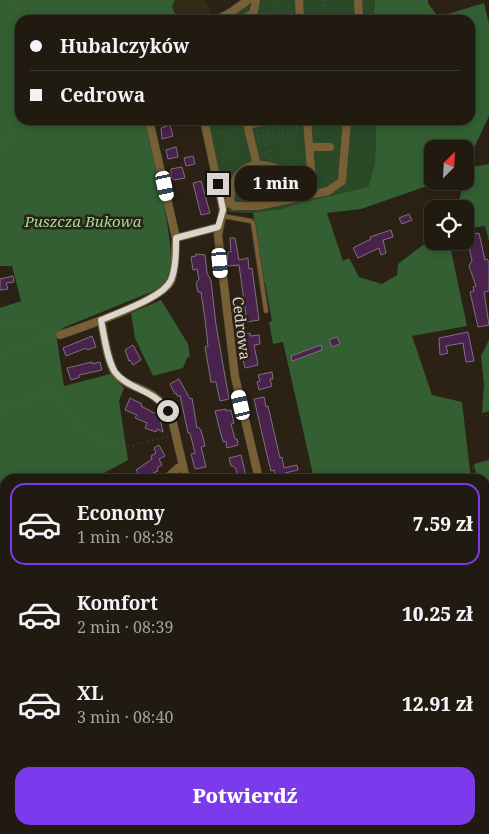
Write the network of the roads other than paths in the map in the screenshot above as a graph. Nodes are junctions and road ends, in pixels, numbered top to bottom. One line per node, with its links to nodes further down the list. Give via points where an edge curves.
1 (358, 0): 4 (street)
2 (253, 8): 3 (street)
3 (226, 15)
4 (359, 15)
5 (150, 125): 18 (street)
6 (205, 125): 15 (street, Cedrowa)
7 (266, 125): 10 (street)
8 (347, 125): 13 (street, via 342,181 328,191)
9 (308, 126): 12 (street)
10 (251, 142): 14 (street, via 272,166 283,173); 15 (street, via 230,200)
11 (330, 147): 12 (street)
12 (310, 154): 13 (street)
13 (313, 194): 14 (street)
14 (296, 198): 15 (street, via 258,206)
15 (224, 204): 16 (street, Cedrowa)
16 (222, 216): 17 (street, Cedrowa); 19 (lane, via 253,223)
17 (218, 227): 18 (street); 25 (street, Cedrowa, via 235,377)
18 (176, 238): 20 (street, via 174,268 166,286 149,299)
19 (266, 311)
20 (101, 320): 21 (street); 22 (street, via 110,362 116,373 126,382 152,394 172,418)
21 (60, 335)
22 (183, 466): 23 (street); 24 (street)
23 (171, 474)
24 (185, 474)
25 (258, 474)

